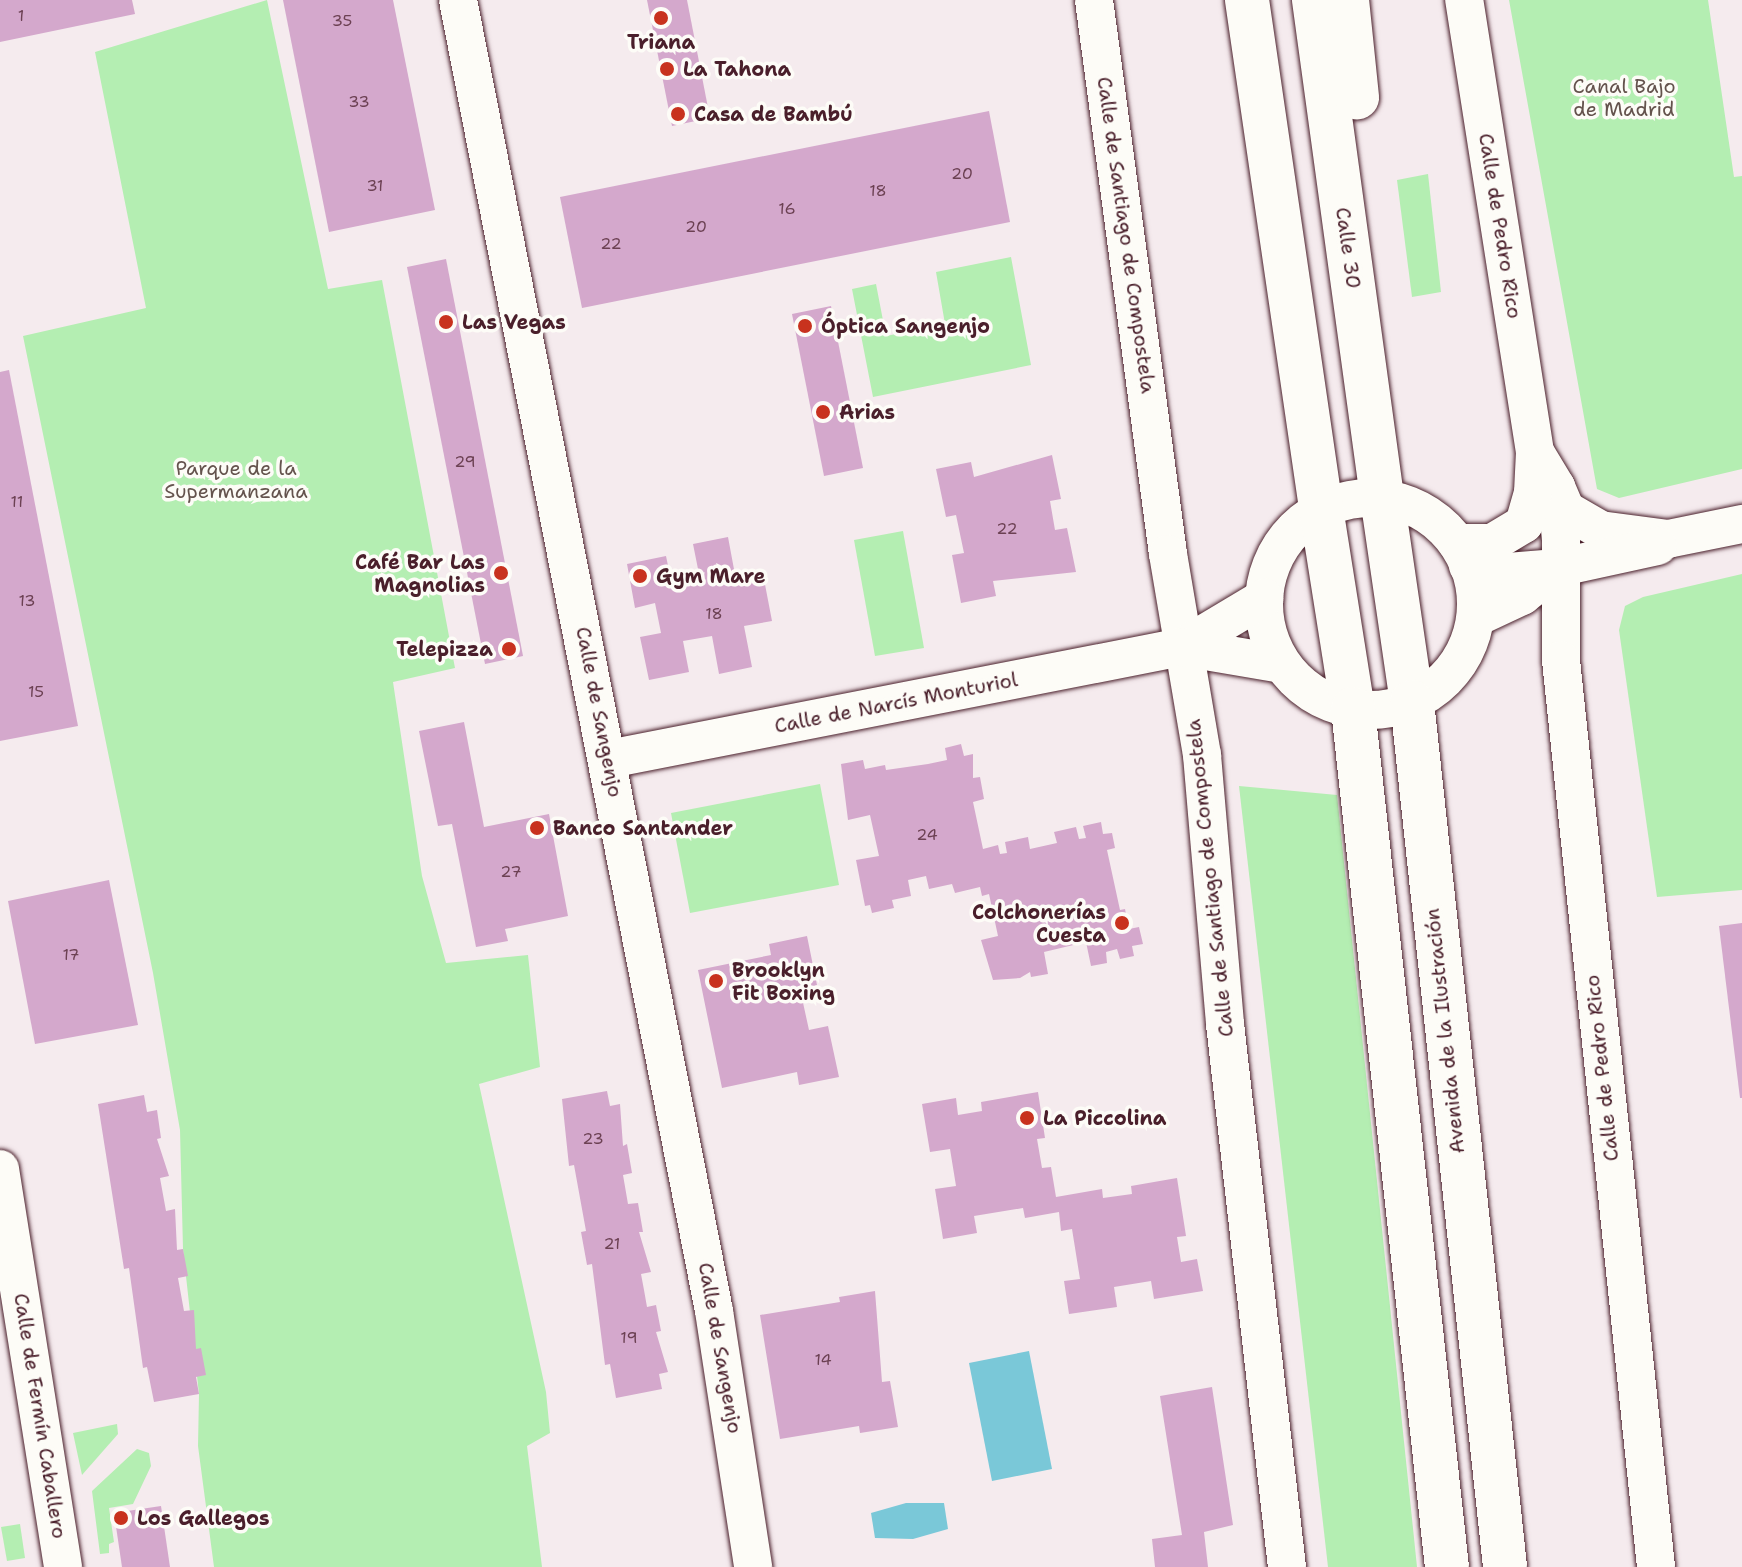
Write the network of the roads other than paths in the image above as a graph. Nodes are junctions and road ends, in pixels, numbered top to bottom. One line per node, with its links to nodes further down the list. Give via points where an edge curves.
1 (458, 0): 22 (street, Calle de Sangenjo)
2 (1094, 0): 18 (street, Calle de Santiago de Compostela)
3 (1247, 0): 11 (highway)
4 (1314, 0): 7 (highway, Calle 30)
5 (1347, 0): 7 (highway, via 1378,286)
6 (1464, 0): 8 (street, Calle de Pedro Rico)
7 (1370, 402): 10 (highway, Calle 30)
8 (1535, 452): 9 (street, Calle de Pedro Rico); 14 (street, Calle de Pedro Rico, via 1533,493 1524,524)
9 (1556, 487): 13 (street, via 1566,510 1585,525); 15 (street, Calle de Pedro Rico, via 1561,540)
10 (1382, 497): 11 (street, via 1350,498); 14 (street, via 1414,505); 20 (highway, Avenida de la Ilustración)
11 (1321, 508): 16 (street, via 1292,531); 21 (highway)
12 (1742, 524): 13 (street)
13 (1668, 539): 15 (street, via 1653,549)
14 (1463, 554): 15 (street, via 1508,572); 17 (street)
15 (1557, 568): 17 (street, via 1522,596); 29 (street, Calle de Pedro Rico, via 1583,893)
16 (1264, 598): 18 (street, Calle de Narcís Monturiol); 19 (street)
17 (1477, 617): 20 (street, via 1465,653 1443,682)
18 (1182, 647): 19 (street, Calle de Narcís Monturiol); 22 (street, Calle de Narcís Monturiol); 26 (street, Calle de Santiago de Compostela, via 1202,755 1225,1024)
19 (1281, 664): 21 (street, via 1322,698)
20 (1412, 702): 21 (street, via 1380,710); 28 (highway, Avenida de la Ilustración)
21 (1353, 709): 27 (highway)
22 (609, 759): 25 (street, Calle de Sangenjo, via 714,1311)
23 (0, 1169): 24 (street, Calle de Fermín Caballero)
24 (63, 1567)
25 (753, 1567)
26 (1287, 1567)
27 (1447, 1567)
28 (1505, 1567)
29 (1656, 1567)

